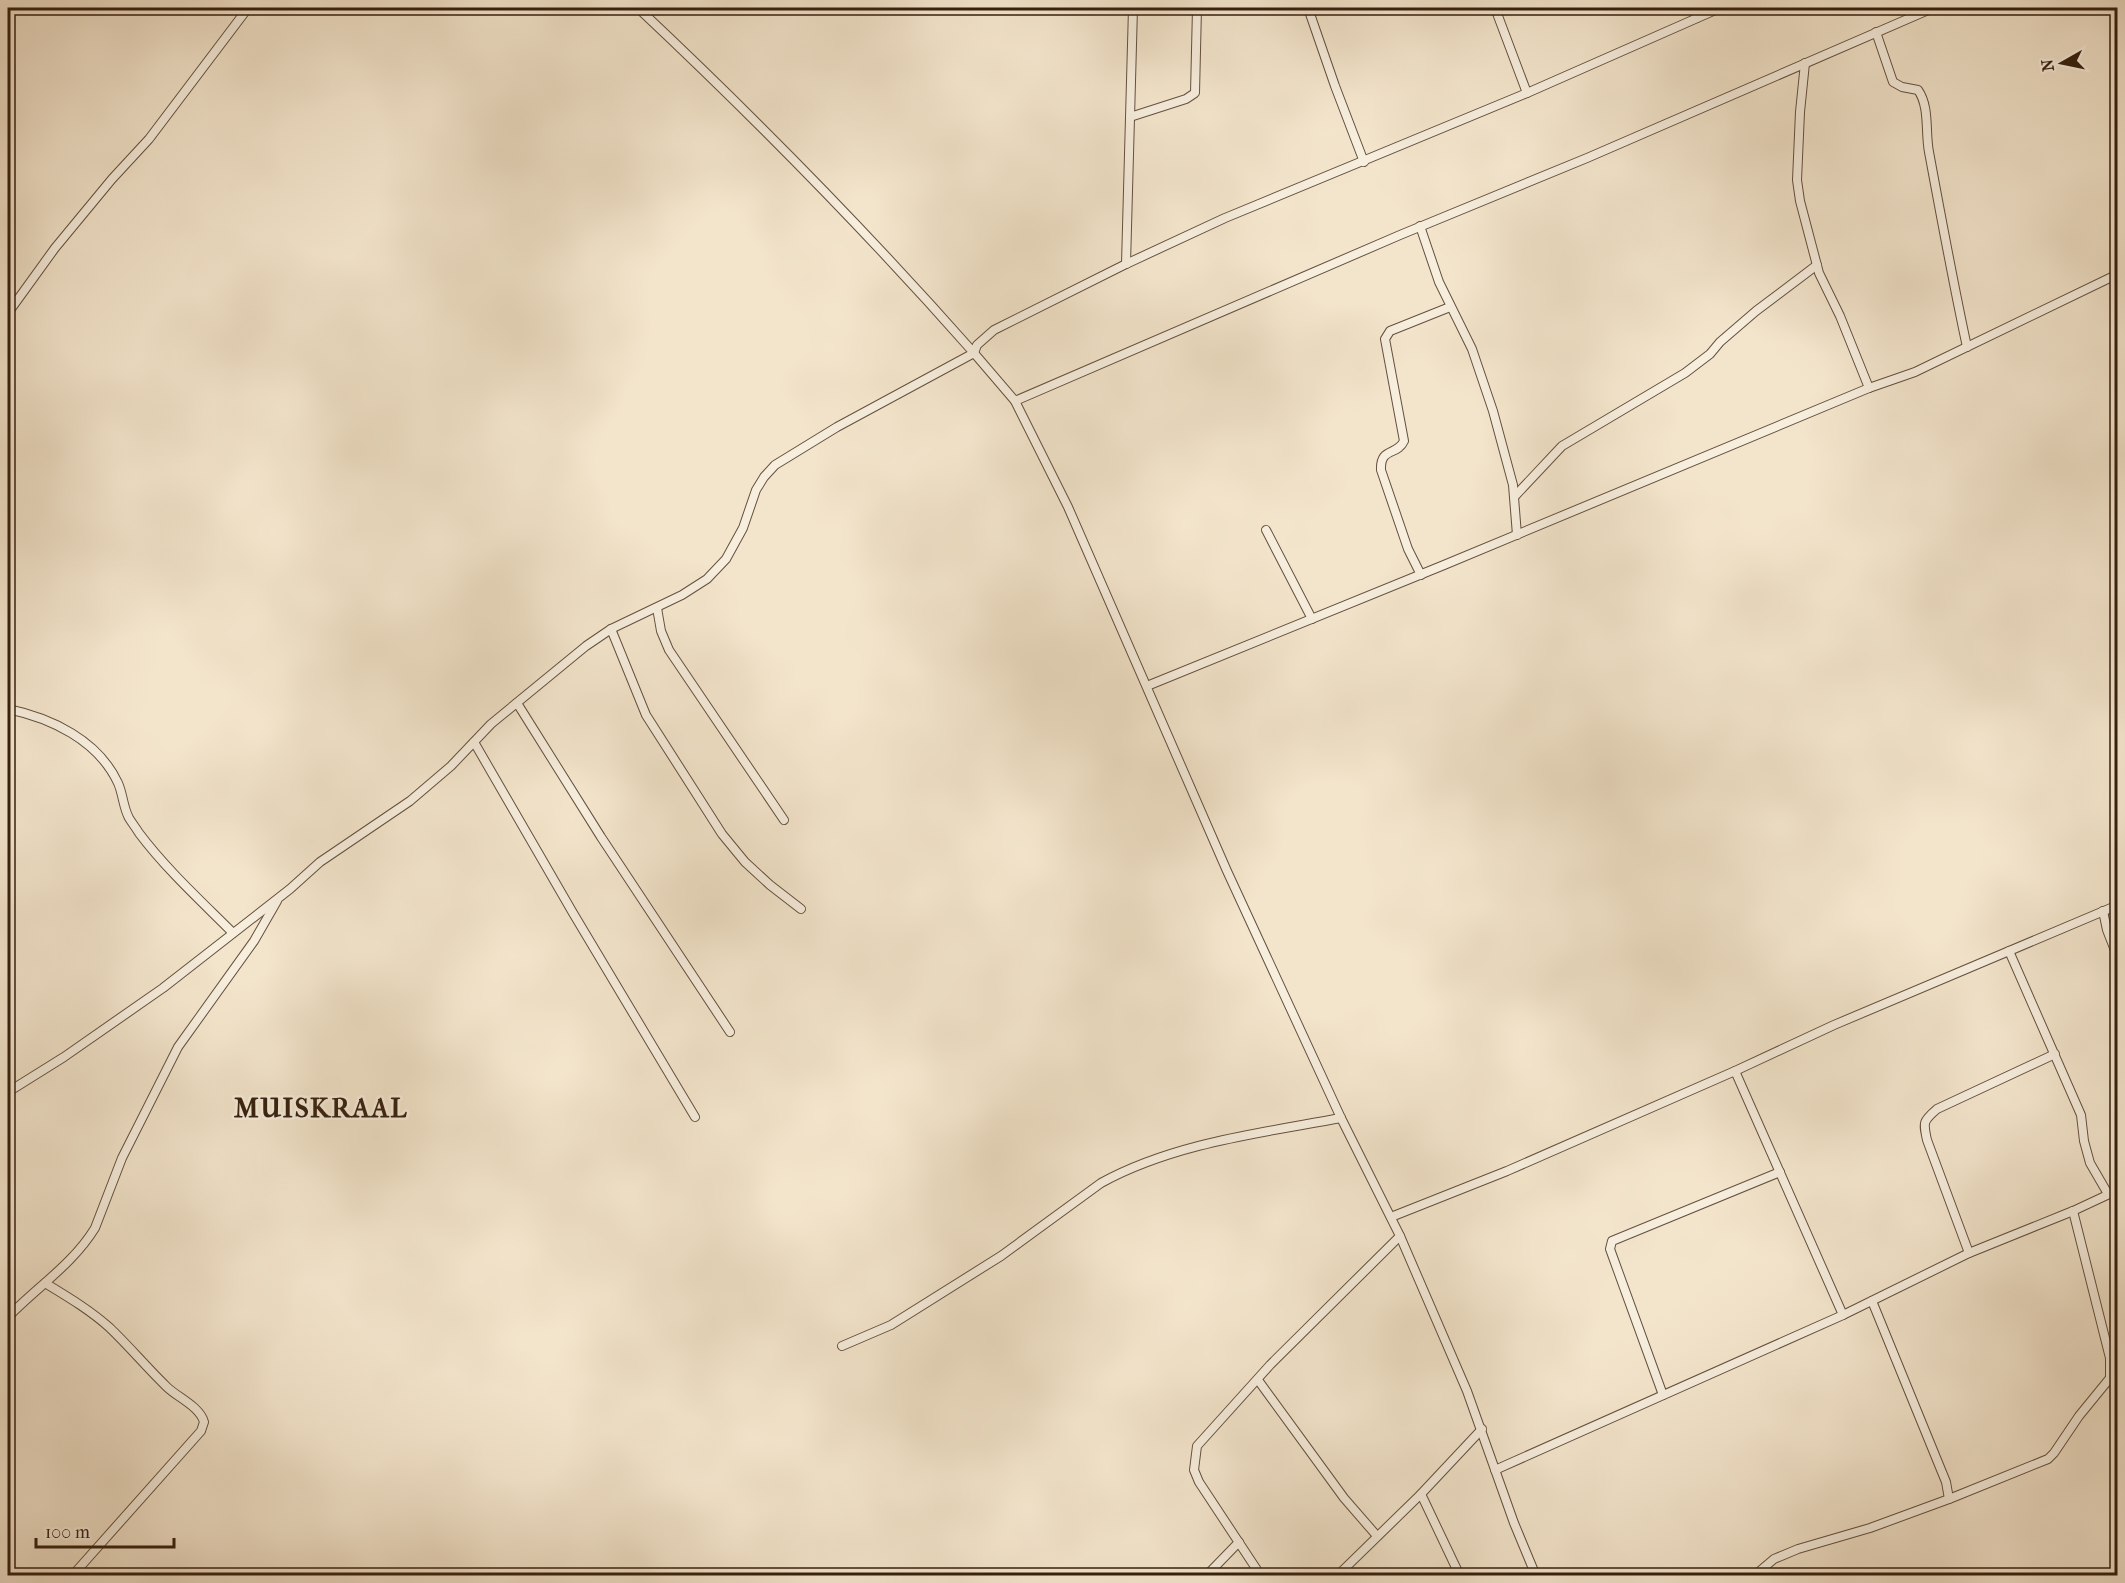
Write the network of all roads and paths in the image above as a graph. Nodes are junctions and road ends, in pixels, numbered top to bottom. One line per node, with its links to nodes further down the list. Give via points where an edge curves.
1 (248, 8): 21 (street, via 149,139 55,248)
2 (638, 8): 23 (street, via 872,242)
3 (1133, 8): 14 (street)
4 (1197, 8): 14 (street, via 1195,93)
5 (1308, 8): 15 (street)
6 (1495, 8): 13 (street)
7 (1694, 8): 10 (street)
8 (1720, 8): 10 (street)
9 (1933, 8): 11 (street)
10 (1697, 18): 13 (street)
11 (1876, 32): 12 (street); 22 (street, via 1893,82 1918,90 1924,101 1928,148)
12 (1805, 63): 16 (street); 18 (street, via 1797,180)
13 (1527, 93): 15 (street)
14 (1130, 117): 17 (street)
15 (1364, 162): 17 (street, via 1236,213)
16 (1420, 226): 20 (street); 25 (street)
17 (1125, 264): 23 (street, via 994,330)
18 (1817, 265): 24 (street); 26 (street, via 1755,311 1685,373 1562,446)
19 (2118, 274): 22 (street)
20 (1450, 307): 26 (street, via 1480,370); 29 (street, via 1395,328 1385,339 1404,441 1385,454 1381,470)
21 (8, 313)
22 (1967, 347): 24 (street)
23 (974, 353): 25 (street); 30 (street, via 775,465 756,490 743,528 726,559 707,579)
24 (1869, 388): 28 (street)
25 (1016, 400): 33 (street)
26 (1515, 496): 28 (street)
27 (1266, 530): 31 (street)
28 (1517, 535): 29 (street)
29 (1421, 575): 31 (street)
30 (657, 608): 32 (street); 37 (street, via 669,651)
31 (1312, 619): 33 (street)
32 (611, 629): 34 (street); 40 (street, via 646,715 722,834 760,876)
33 (1147, 686): 50 (street)
34 (517, 702): 36 (street); 45 (street)
35 (8, 709): 42 (street, via 53,723 94,752 118,783 128,816 141,835)
36 (474, 742): 38 (street, via 410,801 320,862); 49 (street)
37 (784, 820)
38 (279, 897): 42 (street); 58 (street, via 254,941 178,1047 122,1158 92,1233)
39 (2118, 904): 41 (street)
40 (801, 909)
41 (2103, 911): 43 (street); 44 (street)
42 (233, 933): 48 (street, via 164,988)
43 (2009, 951): 46 (street); 47 (street)
44 (2118, 958)
45 (730, 1032)
46 (2055, 1054): 53 (street, via 2081,1116 2090,1164); 57 (street, via 1937,1109 1925,1119 1927,1140)
47 (1735, 1071): 51 (street); 55 (street)
48 (8, 1092)
49 (695, 1117)
50 (1341, 1118): 55 (street); 62 (street, via 1228,1139 1175,1153 1117,1175 1001,1256 891,1325)
51 (1780, 1172): 60 (street); 64 (street, via 1612,1241 1610,1249)
52 (2118, 1190): 53 (street)
53 (2108, 1194): 54 (street)
54 (2073, 1211): 57 (street); 68 (street, via 2109,1358 2110,1378 2048,1459)
55 (1391, 1217): 56 (street)
56 (1400, 1236): 63 (street); 65 (street)
57 (1970, 1253): 59 (street)
58 (45, 1283): 61 (street); 72 (street, via 110,1328 154,1375 198,1411 204,1422 201,1431)
59 (1872, 1301): 60 (street); 68 (street, via 1946,1482)
60 (1843, 1315): 64 (street)
61 (8, 1317)
62 (842, 1346)
63 (1258, 1380): 69 (street, via 1344,1498); 70 (street, via 1197,1446 1194,1458 1199,1482)
64 (1663, 1395): 66 (street)
65 (1482, 1429): 66 (street); 67 (street)
66 (1495, 1470): 76 (street)
67 (1421, 1494): 69 (street); 75 (street)
68 (1949, 1499): 77 (street, via 1798,1549 1774,1559)
69 (1377, 1536): 71 (street)
70 (1239, 1542): 73 (street); 74 (street)
71 (1342, 1574)
72 (72, 1575)
73 (1206, 1575)
74 (1261, 1575)
75 (1460, 1575)
76 (1536, 1575)
77 (1754, 1575)

